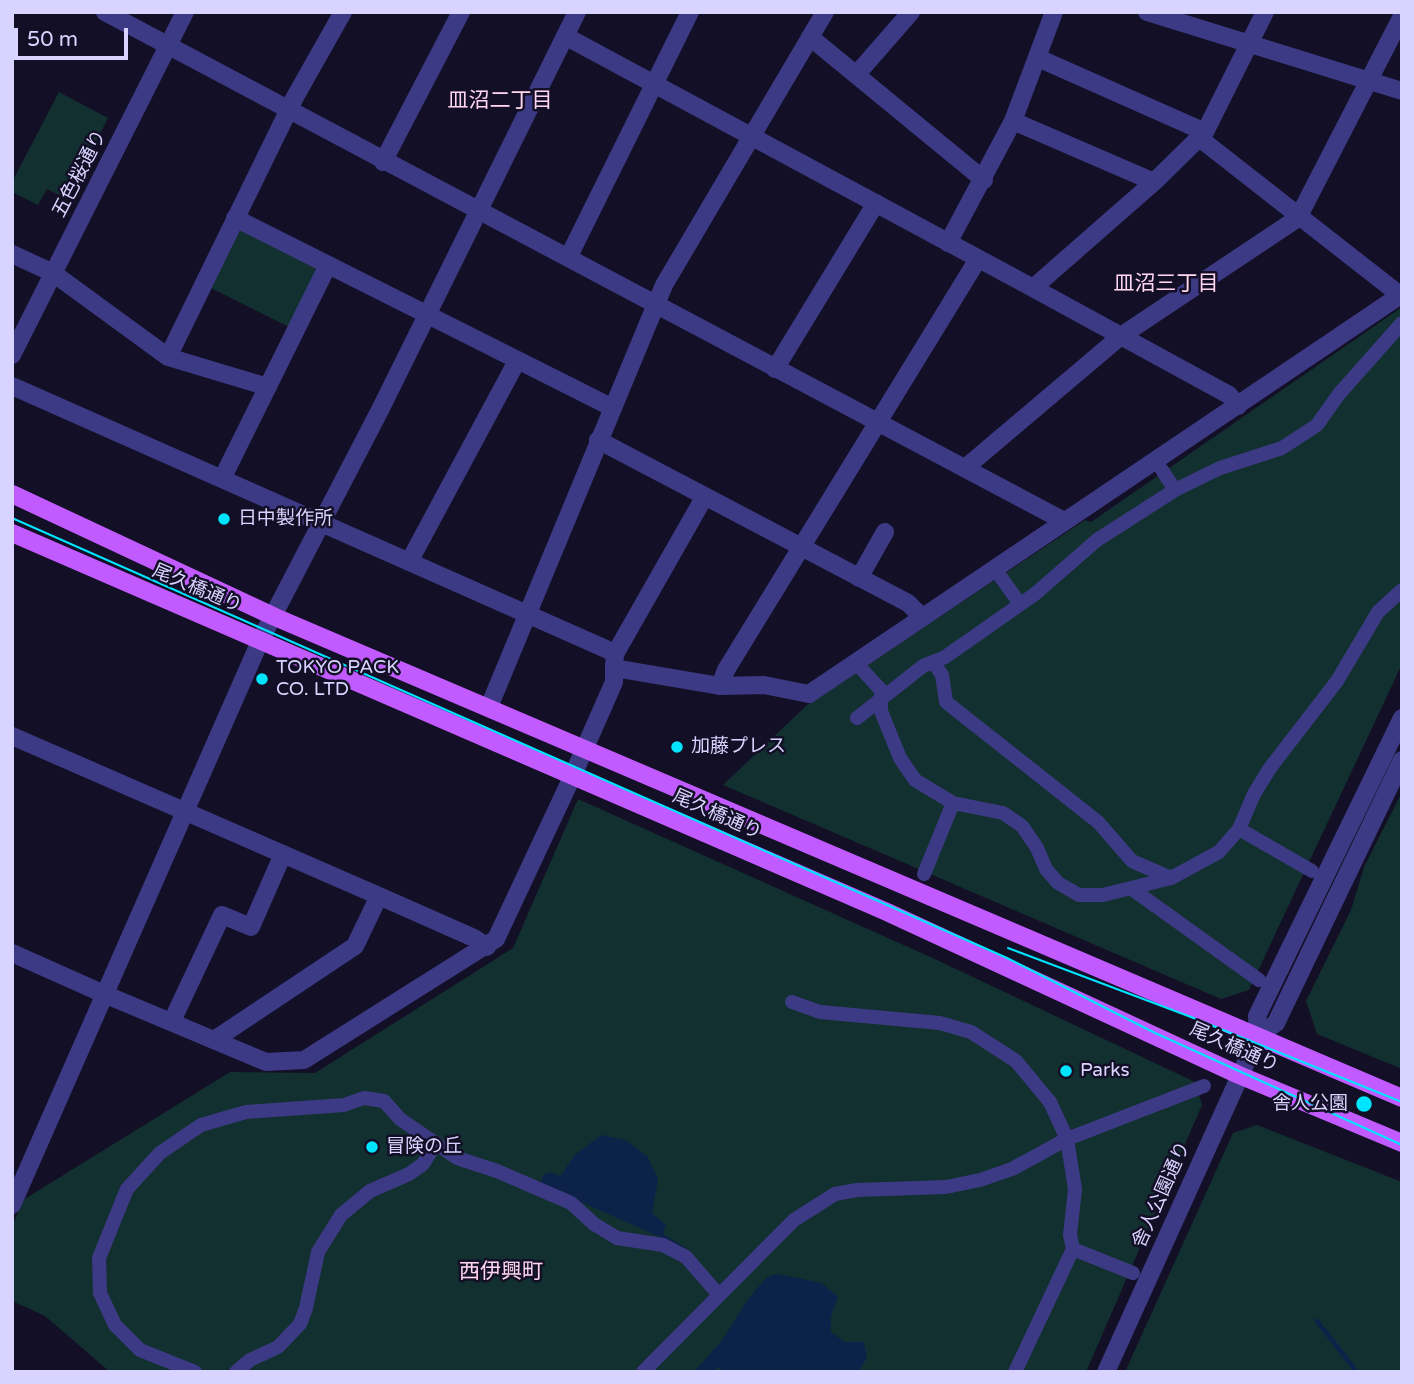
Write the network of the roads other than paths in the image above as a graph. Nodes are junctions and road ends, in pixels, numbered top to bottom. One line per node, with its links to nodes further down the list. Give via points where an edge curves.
1 (105, 12): 16 (street)
2 (185, 12): 16 (street, 五色桜通り)
3 (342, 12): 22 (street)
4 (461, 12): 26 (street)
5 (577, 12): 13 (street)
6 (690, 12): 20 (street)
7 (825, 12): 14 (street)
8 (911, 12): 18 (street)
9 (1054, 12): 17 (street)
10 (1147, 12): 15 (street)
11 (1265, 12): 15 (street)
12 (1402, 16): 19 (street)
13 (565, 36): 20 (street); 30 (street)
14 (810, 37): 18 (street); 25 (street)
15 (1249, 45): 19 (street); 24 (street)
16 (168, 46): 22 (street); 38 (street, 五色桜通り)
17 (1038, 58): 23 (street); 24 (street)
18 (856, 75): 27 (street)
19 (1368, 81): 21 (street); 32 (street)
20 (655, 84): 25 (street); 35 (street)
21 (1402, 91)
22 (288, 111): 26 (street); 31 (street)
23 (1013, 121): 27 (street); 28 (street)
24 (1201, 135): 28 (street); 32 (street)
25 (753, 136): 29 (street); 41 (street)
26 (383, 162): 30 (street)
27 (984, 180): 33 (street)
28 (1154, 182): 39 (street)
29 (876, 203): 33 (street); 48 (street)
30 (477, 212): 35 (street); 42 (street)
31 (236, 218): 37 (street); 46 (street)
32 (1298, 218): 40 (street); 44 (street)
33 (948, 243): 36 (street)
34 (12, 254): 38 (street)
35 (569, 257): 41 (street)
36 (978, 259): 39 (street); 53 (street)
37 (328, 265): 42 (street); 50 (street)
38 (53, 273): 45 (street, 五色桜通り); 46 (street)
39 (1033, 288): 44 (street)
40 (1401, 294): 51 (street)
41 (655, 306): 48 (street); 52 (street)
42 (426, 315): 47 (street); 62 (street)
43 (1402, 323): 58 (street, via 1317,425 1282,448 1220,468)
44 (1121, 336): 51 (street, via 1229,395); 55 (street)
45 (13, 353)
46 (168, 357): 50 (street)
47 (517, 361): 52 (street); 66 (street)
48 (775, 369): 53 (street)
49 (12, 386): 57 (street)
50 (268, 387): 57 (street)
51 (1238, 406): 61 (street)
52 (611, 407): 54 (street)
53 (876, 423): 55 (street); 65 (street)
54 (598, 440): 60 (street); 71 (street)
55 (965, 468): 61 (street)
56 (1162, 470): 58 (street)
57 (222, 480): 62 (street)
58 (1175, 490): 70 (street, via 1097,540)
59 (12, 494): 72 (main road, 尾久橋通り)
60 (705, 496): 65 (street); 75 (street)
61 (1064, 521): 67 (street)
62 (322, 523): 66 (street); 72 (street)
63 (885, 531): 68 (street)
64 (12, 533): 74 (main road, 尾久橋通り)
65 (801, 547): 68 (street); 78 (street)
66 (409, 562): 71 (street)
67 (995, 569): 70 (street); 73 (street)
68 (859, 578): 73 (street, via 908,603)
69 (1402, 590): 89 (street, via 1378,612 1337,681 1270,768)
70 (1020, 604): 77 (street)
71 (528, 614): 75 (street); 80 (street)
72 (275, 617): 74 (street); 80 (main road, 尾久橋通り)
73 (922, 617): 76 (street)
74 (261, 639): 86 (main road, 尾久橋通り); 88 (street)
75 (615, 661): 78 (street); 84 (street, via 614,682)
76 (855, 662): 78 (street, via 809,694 764,685); 79 (street, via 881,690)
77 (933, 662): 79 (street); 93 (street, via 942,675 946,702 1098,822 1132,861)
78 (720, 686)
79 (881, 700): 82 (street); 87 (street, via 900,758 915,780)
80 (489, 707): 84 (main road, 尾久橋通り)
81 (1402, 718): 102 (street, 舎人公園通り, via 1256,1016)
82 (857, 719)
83 (12, 736): 88 (street)
84 (584, 750): 86 (street); 102 (main road, 尾久橋通り)
85 (1402, 760): 102 (street, 舎人公園通り, via 1276,1023)
86 (573, 775): 96 (street, via 516,901); 104 (main road, 尾久橋通り, via 887,912)
87 (953, 803): 92 (street); 94 (street, via 1003,813 1022,826 1046,869 1079,895)
88 (184, 813): 90 (street); 99 (street)
89 (1238, 829): 91 (street); 93 (street, via 1219,852)
90 (282, 854): 95 (street); 101 (street, via 251,927 222,915)
91 (1312, 871)
92 (924, 874)
93 (1171, 878): 94 (street)
94 (1132, 889): 98 (street)
95 (379, 896): 96 (street); 103 (street, via 355,946)
96 (487, 947): 103 (street, via 304,1060 266,1062)
97 (12, 953): 99 (street)
98 (1259, 980)
99 (104, 995): 101 (street); 110 (street)
100 (792, 1002): 107 (street, via 820,1012 940,1023 971,1032 1016,1061 1035,1081)
101 (172, 1021): 103 (street)
102 (1258, 1036): 104 (street, 舎人公園通り); 106 (main road, 尾久橋通り)
103 (214, 1041)
104 (1239, 1075): 109 (main road, 尾久橋通り); 119 (street, 舎人公園通り)
105 (1204, 1086): 107 (street)
106 (1402, 1098)
107 (1067, 1139): 112 (street, via 1075,1189); 114 (street, via 1012,1169 980,1180 946,1187 835,1194 808,1209)
108 (436, 1143): 114 (street, via 457,1158 571,1203 617,1238 675,1251 686,1257); 115 (street, via 400,1119 384,1101 364,1098 344,1105 246,1112 201,1125 160,1153 127,1189 111,1222 99,1258 100,1293 115,1325 140,1350); 116 (street, via 416,1169 370,1191 341,1215 318,1252 299,1324 278,1347)
109 (1402, 1143)
110 (22, 1182): 111 (street)
111 (12, 1205)
112 (1073, 1249): 113 (street); 118 (street)
113 (1133, 1273)
114 (719, 1295): 117 (street)
115 (195, 1372)
116 (236, 1372)
117 (643, 1372)
118 (1015, 1372)
119 (1106, 1372)

